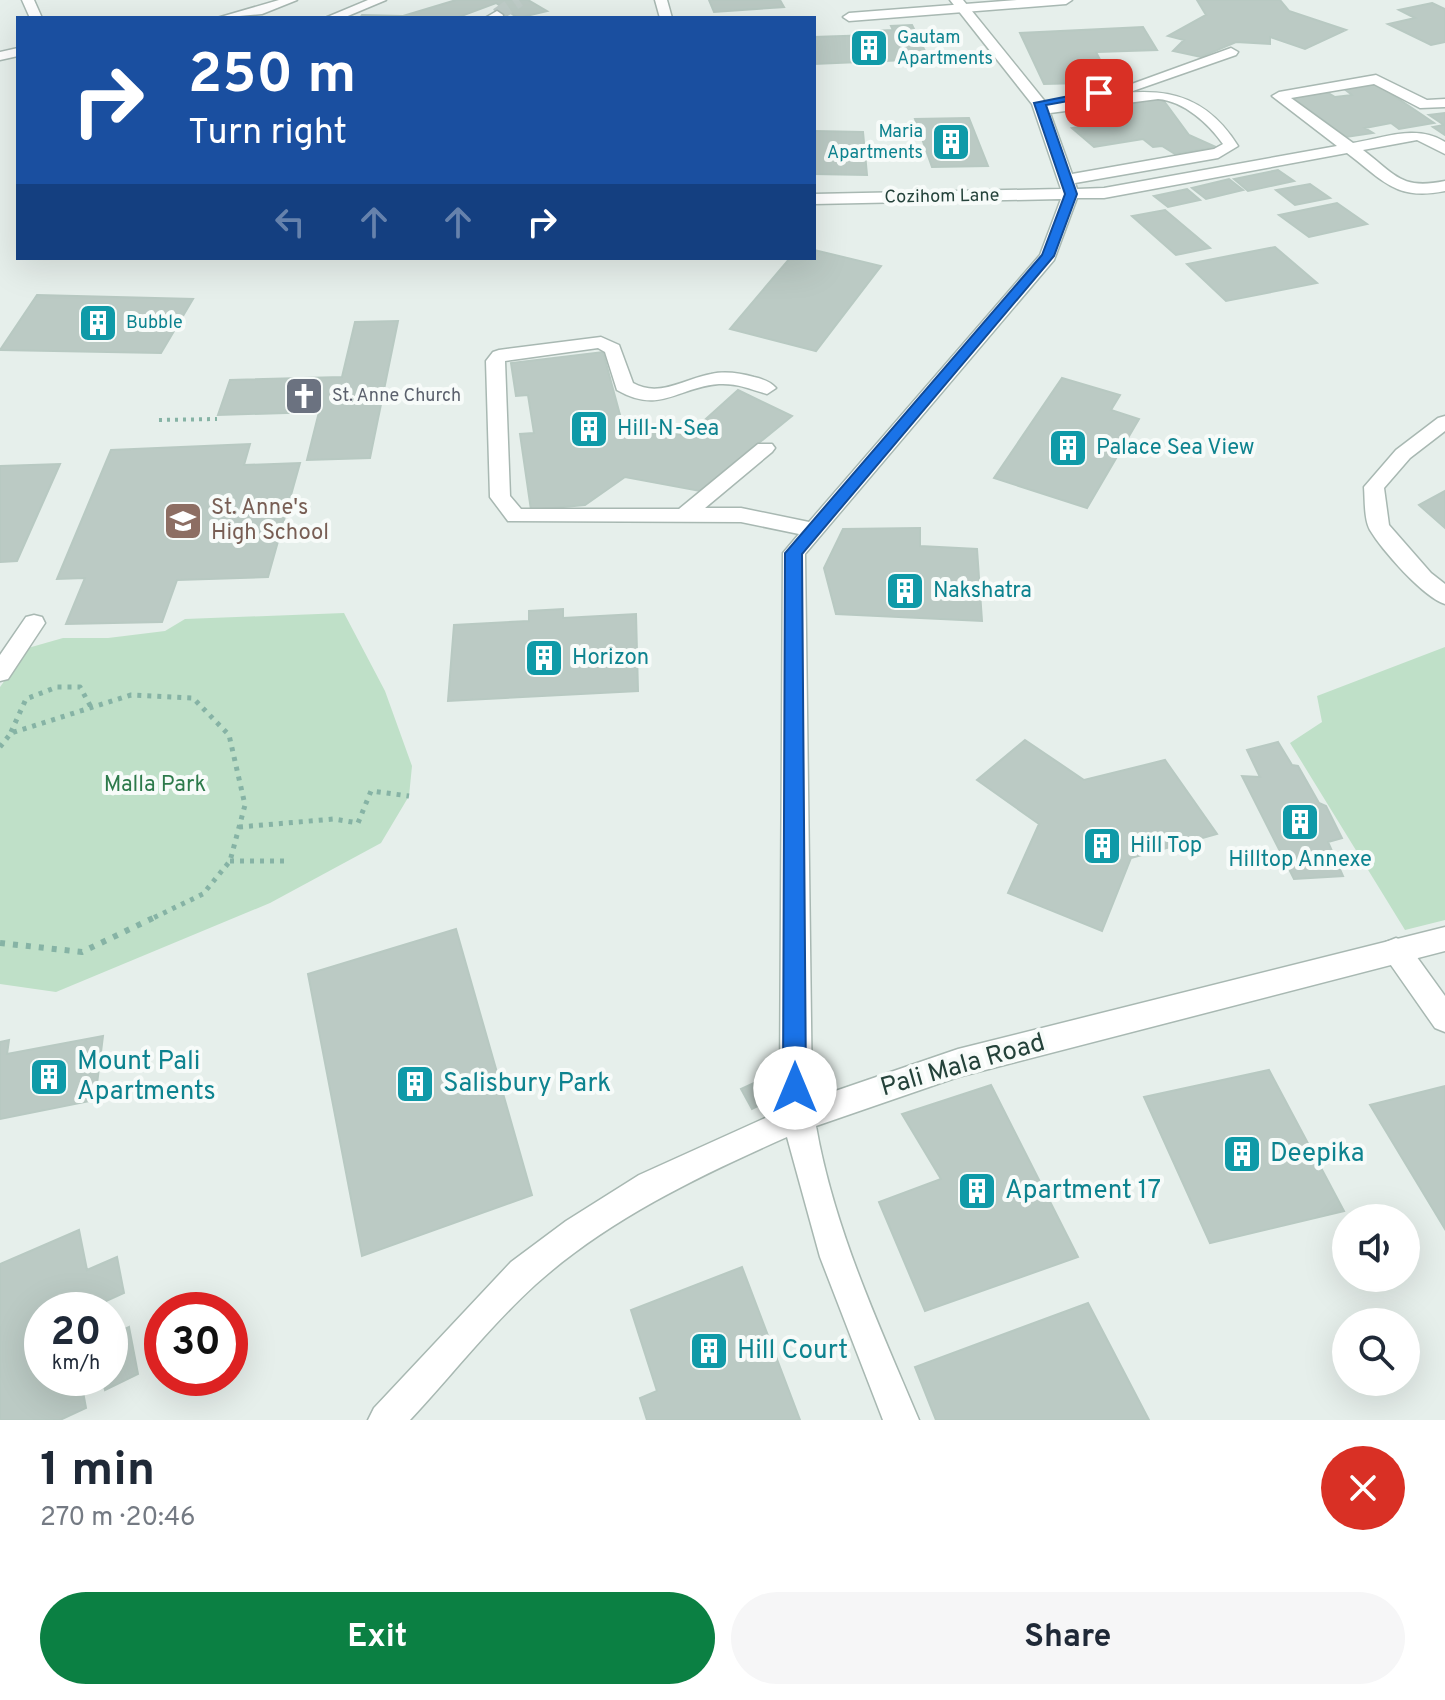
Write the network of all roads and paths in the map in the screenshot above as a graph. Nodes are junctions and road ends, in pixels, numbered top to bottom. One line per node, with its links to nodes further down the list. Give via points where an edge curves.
1 (291, 0): 5 (street)
2 (380, 0): 6 (street)
3 (1066, 0): 4 (street)
4 (960, 5): 7 (street); 10 (street)
5 (233, 16)
6 (336, 16)
7 (849, 17)
8 (1231, 52): 10 (street, via 1123,89)
9 (1445, 103): 11 (street, via 1425,105 1376,79 1279,96)
10 (1041, 106): 14 (street); 14 (street, via 1172,96 1186,102 1231,146)
11 (1347, 147): 12 (street, via 1420,136); 13 (street, via 1404,188); 14 (street, via 1118,191)
12 (1445, 149)
13 (1445, 186)
14 (1068, 187): 15 (street, Cozihom Lane); 22 (street, via 1048,256)
15 (816, 199)
16 (767, 388): 21 (street, via 723,378 658,397 637,394 624,386 613,349 601,342 505,354 495,361 500,497 515,516)
17 (217, 419): 18 (path)
18 (159, 420)
19 (1445, 422): 23 (street, via 1403,454 1374,487 1379,527)
20 (765, 448): 21 (street)
21 (684, 515): 22 (street, via 741,515)
22 (813, 530): 37 (street, via 794,553)
23 (1445, 596)
24 (34, 623): 25 (street)
25 (0, 673)
26 (91, 707): 27 (path); 27 (path, via 80,687 57,687 26,699); 30 (path, via 131,695 193,698 229,735 245,805)
27 (11, 733): 28 (path)
28 (0, 747)
29 (409, 796): 30 (path, via 371,791 358,823 334,819)
30 (239, 827): 31 (path)
31 (230, 861): 32 (path); 34 (path, via 203,894 82,952)
32 (285, 861)
33 (1445, 939): 35 (street, Pali Mala Road)
34 (0, 943)
35 (1396, 950): 36 (street); 37 (street, Pali Mala Road, via 958,1063)
36 (1445, 1019)
37 (798, 1118): 38 (street, Pali Mala Road, via 650,1186 577,1232 523,1274); 39 (street, via 832,1249)
38 (386, 1420)
39 (901, 1420)

